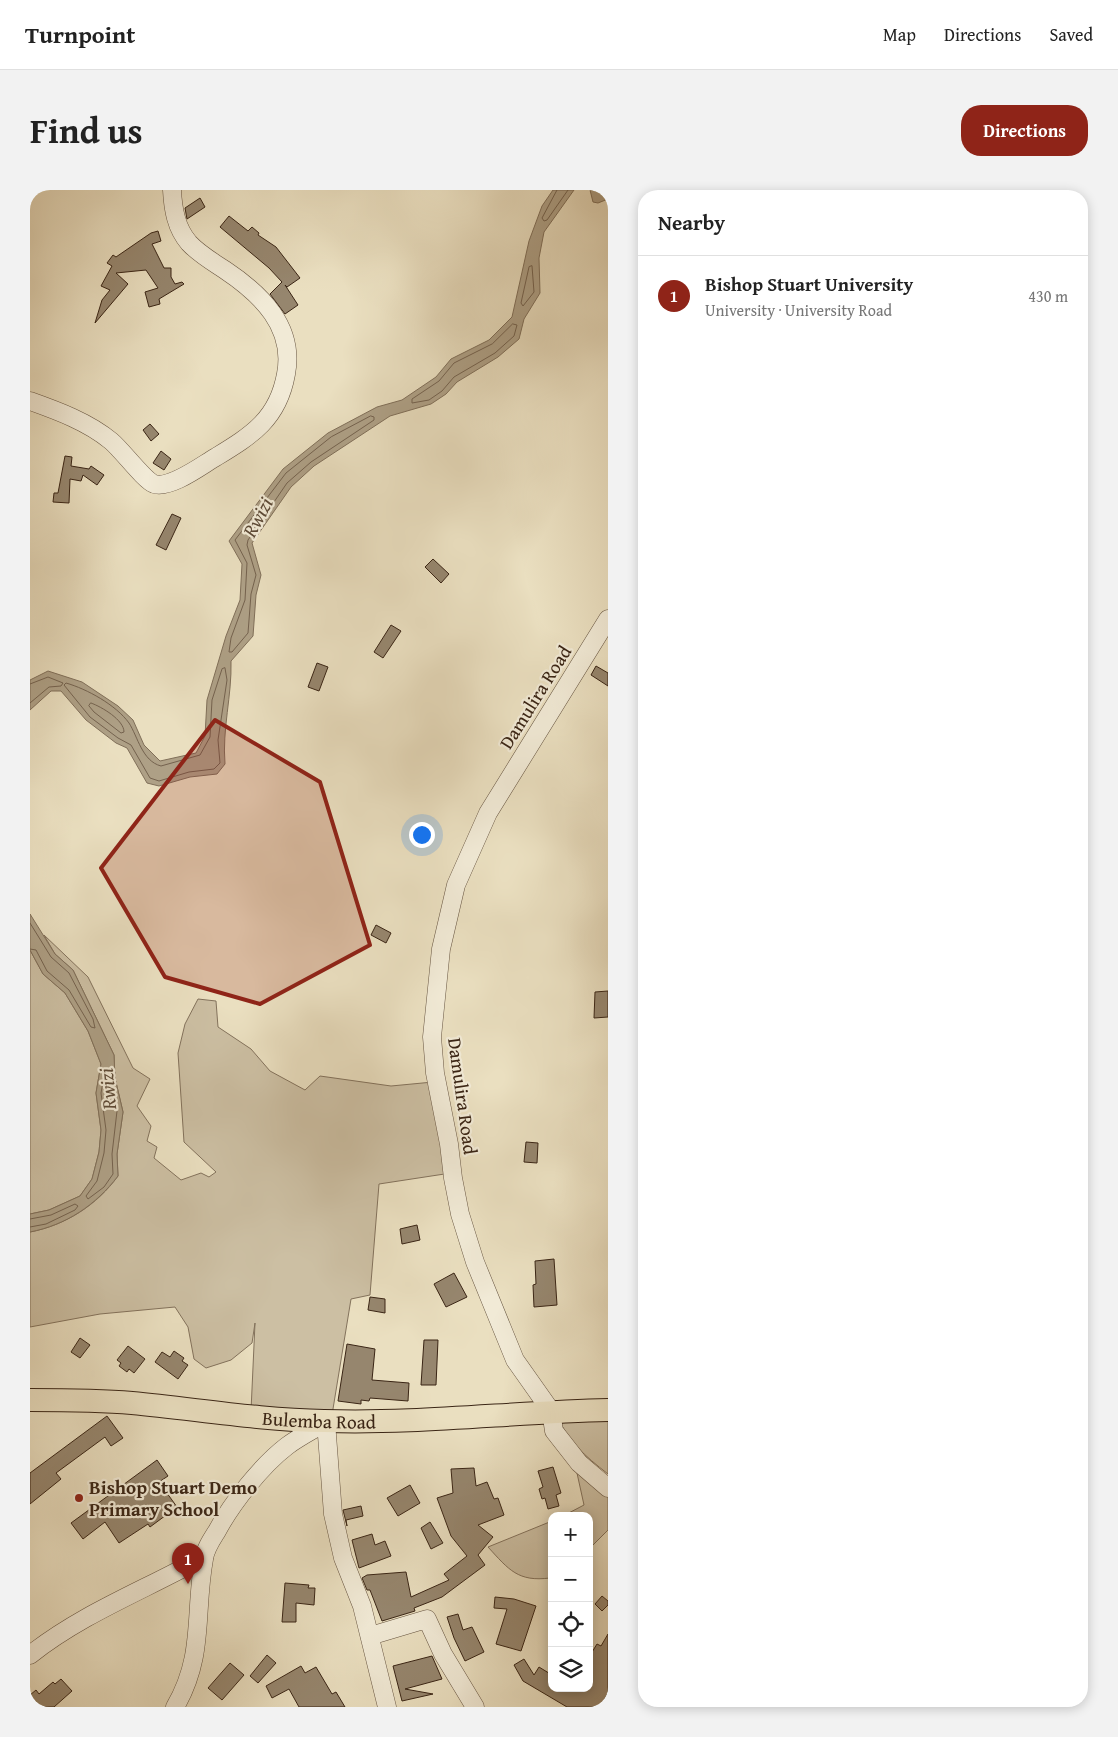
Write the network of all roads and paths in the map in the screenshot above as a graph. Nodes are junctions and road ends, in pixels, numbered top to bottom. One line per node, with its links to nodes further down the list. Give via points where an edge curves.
1 (172, 190): 2 (street, via 175,219 188,242 251,289 273,313 281,330 288,350 287,368 282,391 272,412 252,435 183,477 154,484 98,431)
2 (30, 402)
3 (608, 619): 6 (street, Damulira Road, via 488,813 456,885 441,949 432,1038 453,1178 475,1262 515,1360)
4 (30, 1400): 7 (main road, Bulemba Road, via 131,1403)
5 (608, 1410): 6 (main road, Bulemba Road)
6 (551, 1411): 7 (main road, Bulemba Road); 8 (street, Damulira Road, via 554,1431 569,1452)
7 (326, 1422): 9 (street, via 285,1447 231,1505); 10 (street, via 333,1514 343,1558)
8 (608, 1488)
9 (204, 1557): 11 (street, via 111,1602 65,1629); 12 (street, via 196,1655 187,1687)
10 (370, 1636): 13 (street); 14 (street, via 427,1619 443,1654)
11 (30, 1655)
12 (175, 1707)
13 (387, 1707)
14 (475, 1707)

